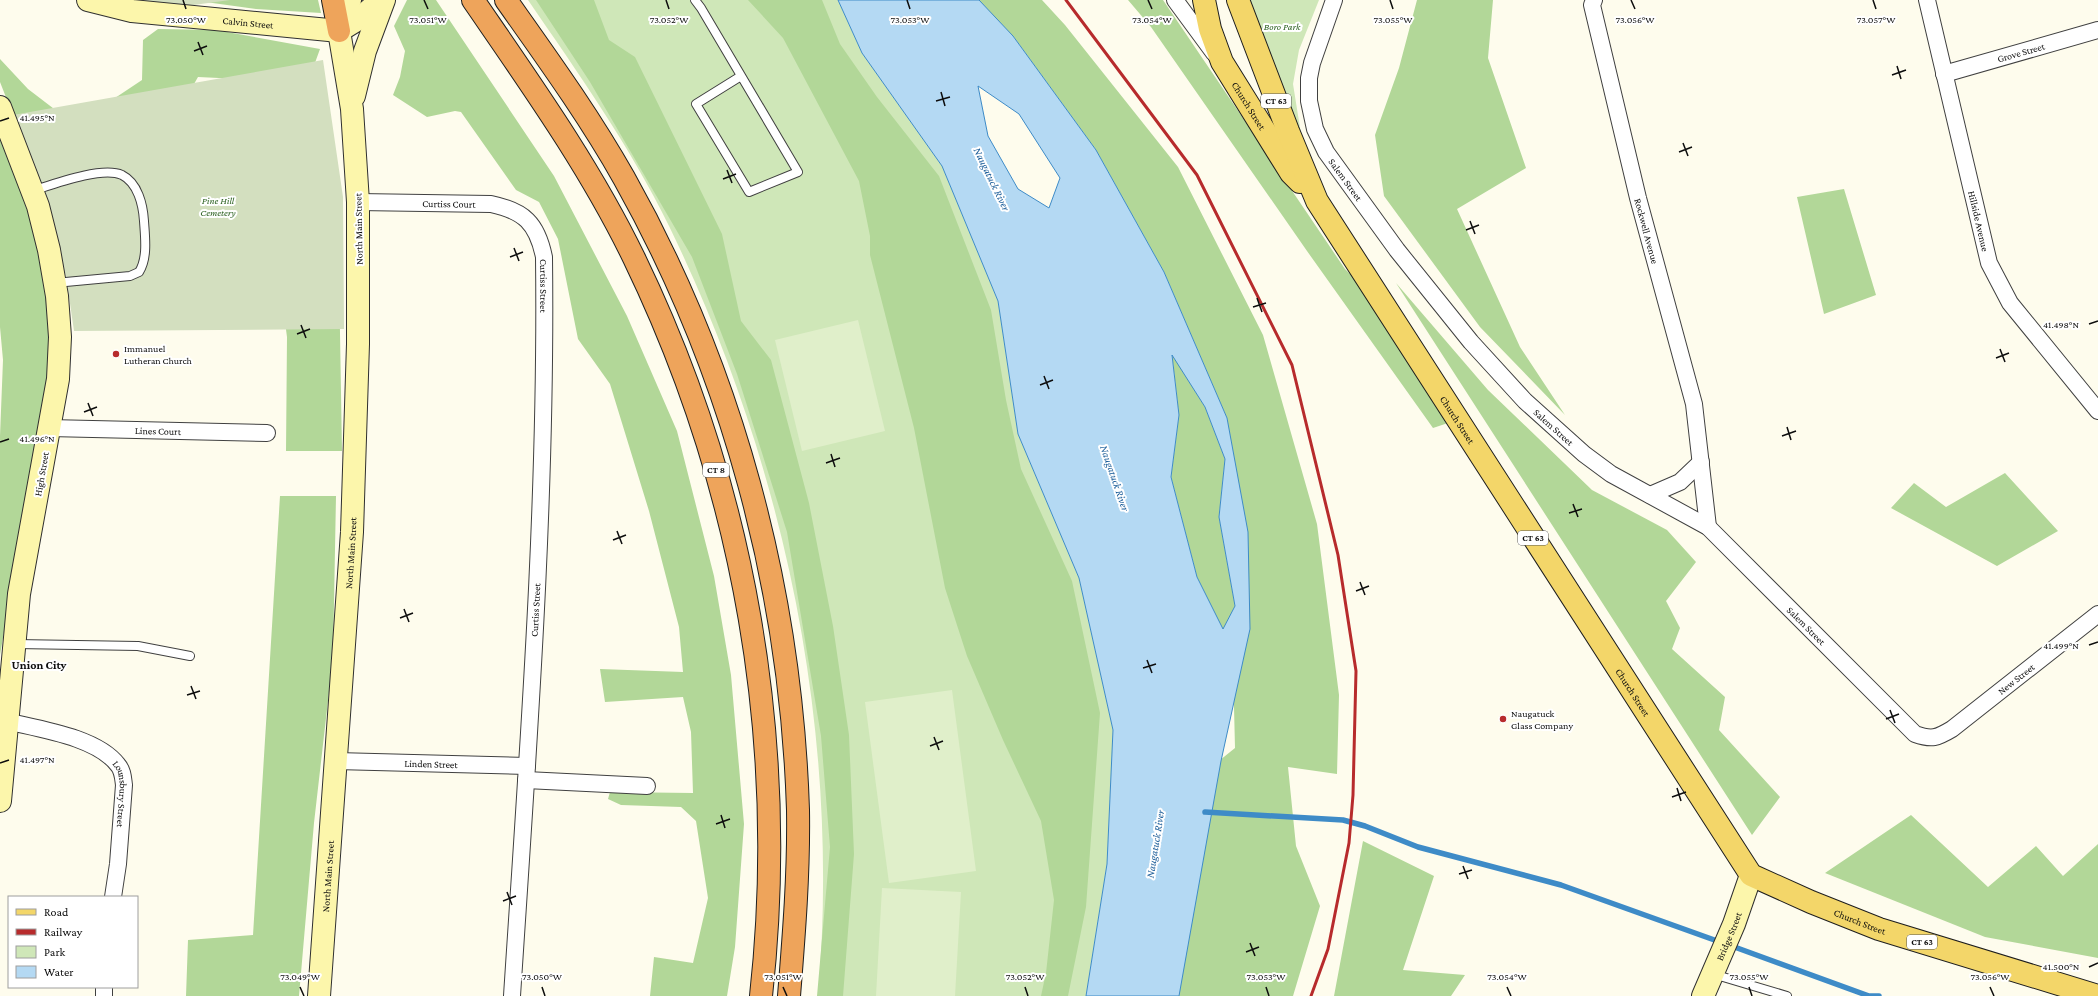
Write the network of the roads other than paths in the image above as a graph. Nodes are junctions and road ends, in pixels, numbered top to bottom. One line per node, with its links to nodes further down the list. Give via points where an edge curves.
1 (88, 0): 16 (main road, Calvin Street, via 132,11)
2 (333, 0): 16 (highway)
3 (350, 0): 16 (main road, via 344,9)
4 (381, 0): 16 (main road, via 360,18)
5 (384, 0): 21 (main road, North Main Street, via 365,51)
6 (472, 0): 47 (highway, CT 8, via 567,139 634,257 684,376 725,502 752,630 768,763 769,890)
7 (506, 0): 48 (highway, CT 8, via 588,121 623,177 654,236 683,296 708,359 749,483 766,548 778,610 794,742 798,874)
8 (695, 0): 19 (lane)
9 (1175, 0): 17 (street)
10 (1204, 0): 17 (main road, Church Street, via 1210,29)
11 (1238, 0): 23 (main road, Church Street / CT 63)
12 (1334, 0): 31 (street, Salem Street, via 1312,62 1309,78 1309,101 1315,129 1326,152 1397,250 1471,342 1525,400 1584,454 1611,474)
13 (1594, 0): 30 (street, Rockwell Avenue, via 1592,5 1638,198 1694,404)
14 (1927, 0): 18 (street, Hillside Avenue)
15 (2098, 30): 18 (street, Grove Street)
16 (339, 31): 21 (main road, North Main Street)
17 (1222, 62): 23 (main road, Church Street, via 1291,173)
18 (1944, 74): 27 (street, Hillside Avenue, via 1989,263 2010,303)
19 (741, 76): 19 (lane, via 798,172 749,192 696,104)
20 (0, 107): 22 (main road, High Street)
21 (352, 109): 24 (main road, North Main Street)
22 (32, 191): 26 (main road, High Street, via 38,206); 26 (lane, via 72,179 111,173 122,175 130,181 141,200 145,240 144,260 139,272 130,276)
23 (1316, 201): 42 (main road, Church Street / CT 63)
24 (358, 202): 25 (street, Curtiss Court, via 491,204 522,215); 38 (main road, North Main Street, via 359,294 352,532)
25 (532, 226): 39 (street, Curtiss Street, via 540,239 544,257 544,276 540,528)
26 (55, 283): 28 (main road, High Street, via 60,337 58,379)
27 (2098, 411)
28 (49, 428): 29 (street, Lines Court); 34 (main road, High Street, via 18,594)
29 (267, 432)
30 (1701, 462): 31 (street, via 1680,482); 32 (street, Rockwell Avenue)
31 (1650, 495): 32 (street, Salem Street)
32 (1708, 527): 37 (street, Salem Street, via 1915,734 1928,739)
33 (2098, 614): 37 (street, New Street)
34 (14, 644): 35 (lane, via 138,646); 36 (main road, High Street)
35 (190, 656)
36 (6, 721): 41 (main road, High Street); 43 (street, Lounsbury Street, via 73,736 103,752 118,765 123,774 124,785)
37 (1952, 729)
38 (336, 761): 39 (street, Linden Street); 45 (main road, North Main Street)
39 (527, 773): 40 (street, Linden Street); 46 (street, Curtiss Street)
40 (647, 786)
41 (0, 801)
42 (1751, 875): 44 (main road, Bridge Street); 51 (main road, Church Street / CT 63, via 1879,929)
43 (113, 896)
44 (1716, 967): 49 (main road, Bridge Street); 50 (lane)
45 (319, 996)
46 (512, 996)
47 (761, 996)
48 (789, 996)
49 (1703, 996)
50 (1787, 996)
51 (2098, 996)

